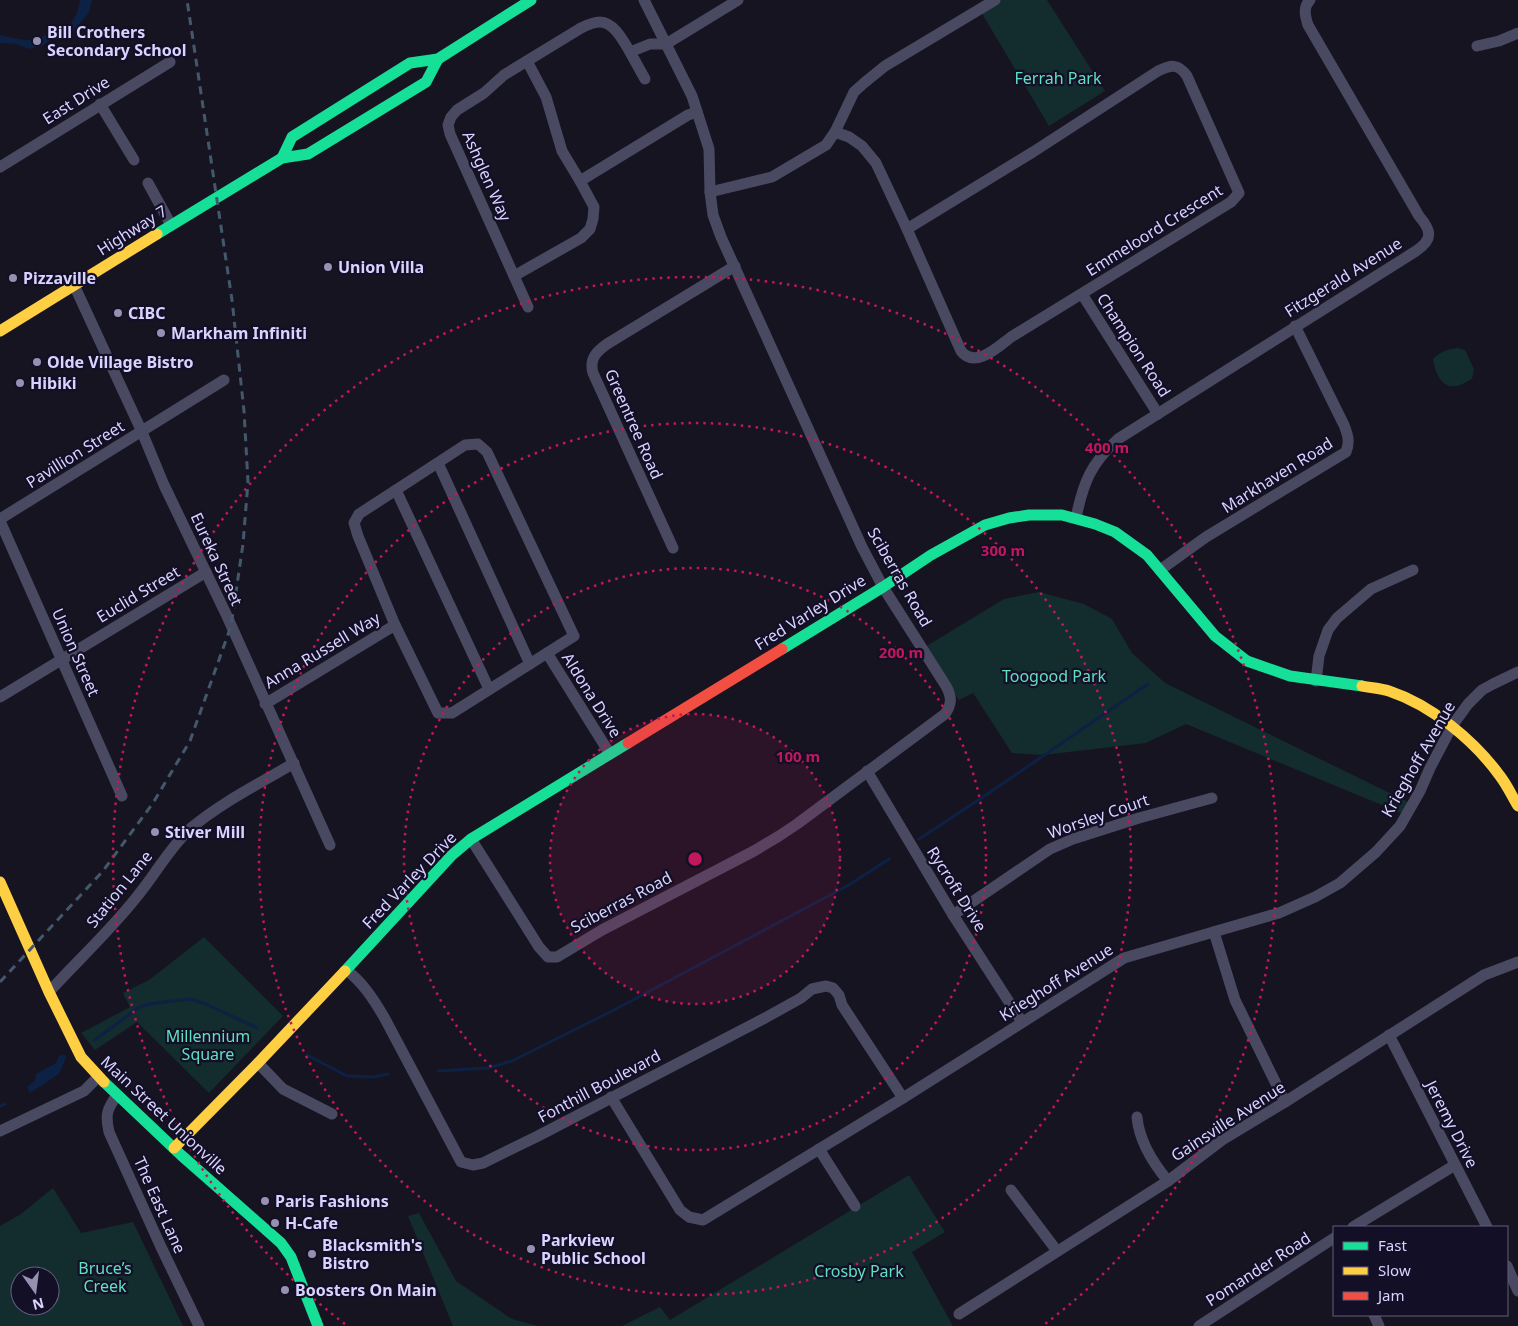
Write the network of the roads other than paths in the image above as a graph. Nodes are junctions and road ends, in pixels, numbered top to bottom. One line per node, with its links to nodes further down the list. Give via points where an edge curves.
1 (531, 0): 10 (street)
2 (644, 0): 7 (street, Sciberras Road)
3 (738, 0): 7 (street)
4 (995, 0): 16 (street, via 885,66 864,83 854,92)
5 (1310, 0): 30 (street, Fitzgerald Avenue, via 1304,15 1308,24 1430,236 1423,246)
6 (1518, 33): 8 (street)
7 (666, 44): 9 (street, via 650,44); 15 (street, Sciberras Road)
8 (1477, 46)
9 (630, 52): 11 (street, Ashglen Way, via 610,25 601,22 581,28); 13 (street, Ashglen Way)
10 (438, 59): 17 (street, Highway 7, via 426,82 308,154); 17 (street, via 410,63 292,137)
11 (528, 61): 20 (street, via 546,97 562,152); 26 (street, Ashglen Way, via 457,110 448,125)
12 (170, 62): 14 (street, East Drive)
13 (645, 79)
14 (100, 104): 18 (street); 19 (street, East Drive)
15 (697, 112): 20 (street); 22 (street, Sciberras Road, via 709,149)
16 (835, 132): 22 (street, via 826,145 772,177); 24 (street, Emmeloord Crescent, via 849,137 870,154)
17 (282, 158): 23 (street, Highway 7)
18 (134, 160)
19 (0, 167)
20 (580, 181): 26 (street, via 594,207 590,229 581,238)
21 (148, 183): 23 (street)
22 (710, 192): 25 (street, Sciberras Road, via 713,215)
23 (171, 225): 27 (street, Highway 7)
24 (907, 229): 28 (street, Emmeloord Crescent, via 965,356 974,359 987,354); 28 (street, Emmeloord Crescent, via 1158,71 1178,66 1187,76 1239,192 1231,202)
25 (735, 266): 39 (street, Greentree Road, via 607,344 592,358 593,373); 43 (street, Sciberras Road, via 854,531)
26 (514, 276): 29 (street, Ashglen Way)
27 (74, 285): 31 (street, Highway 7); 34 (street, Eureka Street)
28 (1082, 294): 33 (street, Champion Road)
29 (528, 307)
30 (1295, 326): 33 (street, Fitzgerald Avenue); 40 (street, Markhaven Road, via 1344,425 1349,438 1346,452 1206,537)
31 (0, 331)
32 (224, 380): 34 (street, Pavillion Street)
33 (1158, 414): 37 (street, Fitzgerald Avenue, via 1133,428 1104,451 1084,484)
34 (142, 432): 38 (street, Pavillion Street); 42 (street, Eureka Street)
35 (438, 463): 36 (street); 45 (street, via 465,445 478,444 488,452 574,636); 47 (street)
36 (396, 490): 44 (street, via 359,514 354,523); 50 (street)
37 (1076, 518): 40 (street, Fred Varley Drive, via 1102,526 1127,540); 43 (street, Fred Varley Drive, via 1029,515 985,525)
38 (0, 520): 46 (street, Union Street)
39 (673, 548)
40 (1160, 570): 49 (street, Fred Varley Drive, via 1226,646 1274,672)
41 (1413, 570): 49 (street, via 1371,589 1338,618 1328,630 1319,656)
42 (206, 572): 46 (street, Euclid Street); 52 (street, Eureka Street)
43 (883, 587): 54 (street, Fred Varley Drive); 56 (street, Sciberras Road, via 951,695 945,714)
44 (395, 625): 50 (street, via 438,714 452,712); 52 (street, Anna Russell Way)
45 (547, 653): 47 (street); 54 (street, Aldona Drive)
46 (61, 659): 51 (street, Euclid Street); 57 (street, Union Street)
47 (530, 664): 50 (street)
48 (1518, 672): 53 (street, Krieghoff Avenue, via 1482,690)
49 (1316, 681): 53 (street, Fred Varley Drive, via 1387,690 1418,704)
50 (489, 689)
51 (0, 697)
52 (265, 704): 55 (street, Eureka Street)
53 (1452, 726): 59 (street, Fred Varley Drive, via 1488,761); 64 (street, Krieghoff Avenue, via 1400,826 1354,872 1315,897 1279,913)
54 (610, 754): 60 (street, Fred Varley Drive)
55 (294, 763): 61 (street, Eureka Street); 67 (street, Station Lane, via 222,806 190,830 103,936)
56 (867, 771): 60 (street, Sciberras Road, via 778,836 557,956 548,957 538,947); 63 (street, Rycroft Drive)
57 (122, 796)
58 (1212, 798): 63 (street, Worsley Court, via 1138,818 1050,849)
59 (1518, 806)
60 (470, 839): 66 (street, Fred Varley Drive)
61 (330, 846)
62 (1, 887): 67 (street, Main Street Unionville)
63 (953, 916): 68 (street, Rycroft Drive)
64 (1214, 932): 68 (street, Krieghoff Avenue, via 1124,958); 75 (street, via 1235,1000)
65 (1518, 962): 69 (street, Gainsville Avenue, via 1484,975)
66 (346, 970): 70 (street, Fred Varley Drive); 73 (street, Fonthill Boulevard, via 375,1001 461,1162 483,1163)
67 (49, 992): 71 (street, Main Street Unionville, via 81,1058)
68 (1022, 1022): 74 (street, Krieghoff Avenue)
69 (1390, 1035): 75 (street, Gainsville Avenue); 81 (street, Jeremy Drive)
70 (258, 1064): 76 (street, via 283,1089); 79 (street, Fred Varley Drive)
71 (98, 1077): 72 (street, Main Street Unionville); 78 (street, via 84,1091)
72 (117, 1095): 79 (street, Main Street Unionville); 92 (street, The East Lane, via 109,1106 106,1119 109,1132)
73 (611, 1098): 74 (street, Fonthill Boulevard, via 765,1018 812,989 826,986 839,995 842,1005); 80 (street, Krieghoff Avenue, via 680,1210 698,1220 704,1220)
74 (903, 1098): 80 (street, Krieghoff Avenue)
75 (1285, 1102): 82 (street, Gainsville Avenue, via 1222,1140)
76 (332, 1114)
77 (1136, 1117): 82 (street, via 1144,1145)
78 (0, 1130)
79 (174, 1148): 93 (street, Main Street Unionville, via 281,1243 291,1257)
80 (818, 1149): 84 (street)
81 (1455, 1165): 85 (street); 86 (street, Jeremy Drive)
82 (1168, 1181): 88 (street, Gainsville Avenue)
83 (1012, 1190): 88 (street)
84 (856, 1206)
85 (1354, 1226)
86 (1486, 1226)
87 (1333, 1239): 94 (street, Pomander Road)
88 (1057, 1251): 91 (street, Gainsville Avenue)
89 (1508, 1268): 90 (street)
90 (1518, 1291)
91 (959, 1314)
92 (199, 1326)
93 (318, 1326)
94 (1199, 1326)

